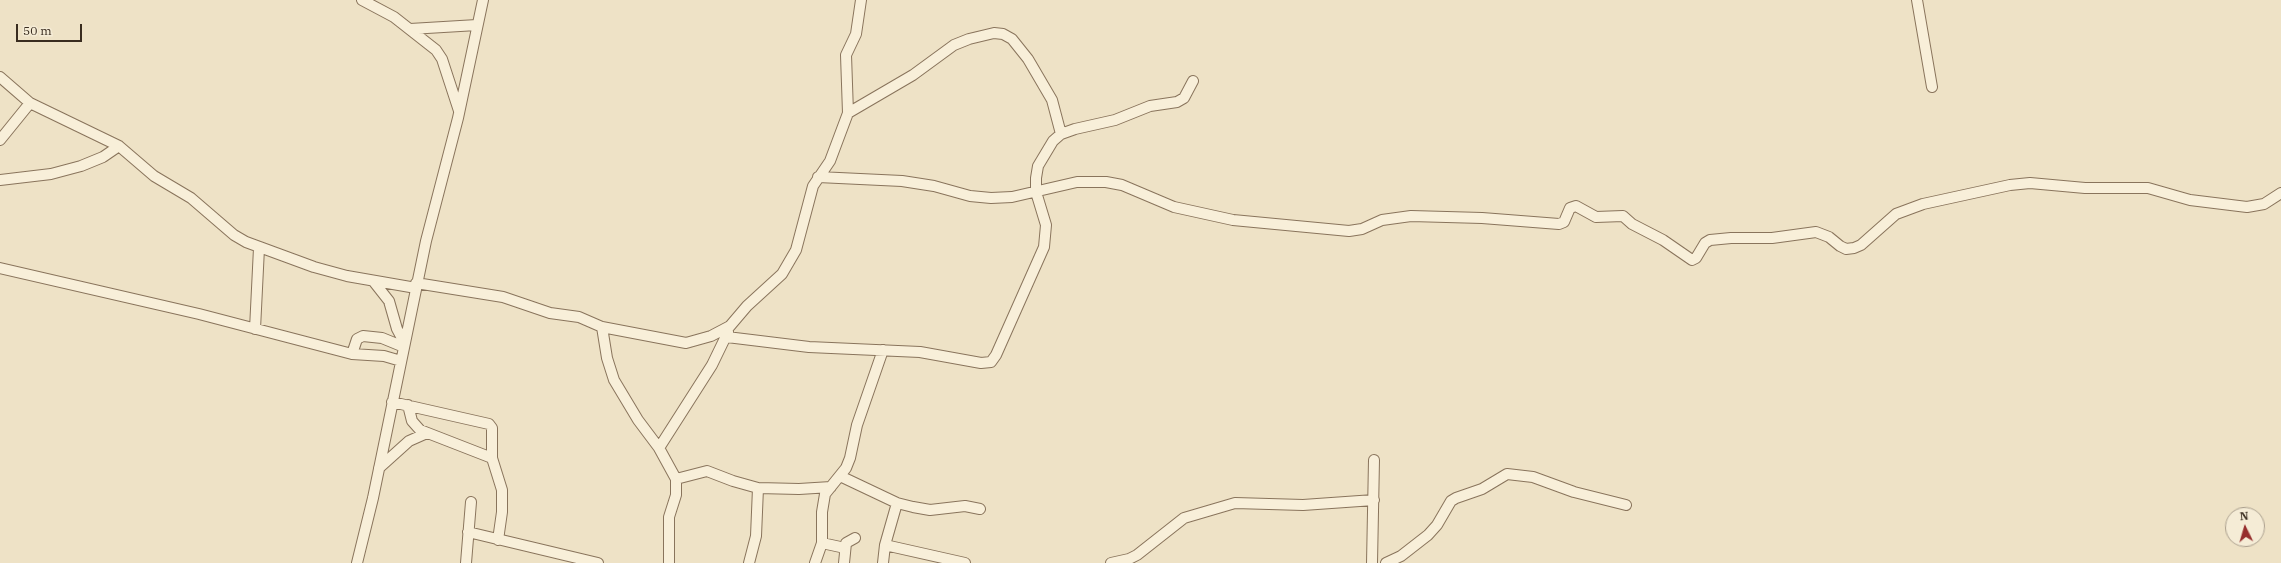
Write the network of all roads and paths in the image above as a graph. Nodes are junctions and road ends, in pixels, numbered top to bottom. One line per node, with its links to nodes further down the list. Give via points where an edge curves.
1 (362, 0): 6 (street, via 376,6)
2 (483, 0): 5 (street)
3 (861, 0): 12 (street, via 856,34 846,55)
4 (1917, 0): 9 (street)
5 (477, 25): 6 (street); 11 (street)
6 (410, 29): 11 (street, via 436,50 442,59)
7 (0, 77): 10 (street)
8 (1194, 81): 13 (street, via 1184,98 1177,102 1150,106 1115,120)
9 (1932, 88)
10 (30, 103): 14 (street); 15 (street)
11 (459, 111): 23 (street)
12 (848, 114): 13 (street, via 912,75 954,45 983,34 999,33 1012,39 1042,81 1052,100); 16 (street, via 830,161)
13 (1060, 134): 18 (street, via 1038,166)
14 (0, 140)
15 (119, 146): 17 (street, via 103,157 81,166 51,174); 20 (street, via 154,176 202,205 234,235)
16 (818, 177): 18 (street, via 902,181 991,198); 24 (street, via 810,194 792,259 782,274 747,306)
17 (0, 180)
18 (1036, 192): 19 (street, via 1077,182 1106,182 1122,185 1174,207 1233,220 1349,231 1362,229 1382,220 1411,216 1559,224 1564,222 1570,208 1576,206 1596,217 1623,216 1692,260 1710,240 1730,238 1772,238 1816,232 1829,236 1846,249 1854,248 1861,245 1896,214 1929,202 2010,185 2030,183 2086,188 2148,188 2190,200 2247,207 2264,204); 29 (street, via 1046,226 1044,247 991,362 981,363 920,352)
19 (2281, 192)
20 (259, 248): 22 (street, via 314,267); 26 (street)
21 (0, 268): 26 (street)
22 (374, 282): 23 (street); 28 (street, via 389,301)
23 (416, 286): 25 (street, via 503,297 550,313 579,317); 28 (street)
24 (730, 326): 25 (street, via 711,336 686,343); 27 (street)
25 (602, 327): 36 (street, via 614,380 638,420)
26 (255, 329): 30 (street)
27 (727, 337): 29 (street, via 810,347); 36 (street, via 693,397)
28 (404, 344): 30 (street, via 363,336 357,339); 31 (street)
29 (883, 350): 41 (street, via 857,425 850,458)
30 (352, 354): 31 (street)
31 (401, 360): 32 (street)
32 (392, 402): 33 (street); 40 (street)
33 (408, 405): 34 (street, via 412,421); 35 (street, via 489,424 492,428)
34 (427, 433): 37 (street); 40 (street, via 409,441)
35 (491, 445): 37 (street); 38 (street)
36 (659, 448): 42 (street)
37 (478, 451): 38 (street)
38 (492, 458): 52 (street, via 502,490)
39 (1374, 460): 45 (street)
40 (379, 468): 57 (street)
41 (840, 476): 43 (street); 47 (street)
42 (676, 479): 44 (street, via 708,471); 60 (street, via 676,495 669,517)
43 (831, 487): 44 (street); 53 (street, via 823,503)
44 (758, 488): 61 (street, via 756,536)
45 (1374, 500): 66 (street, via 1303,504 1235,503 1184,518 1137,555); 67 (street)
46 (471, 502): 50 (street)
47 (897, 503): 49 (street, via 930,510 965,506); 54 (street)
48 (1626, 505): 68 (street, via 1574,492 1533,477 1507,474 1482,489 1451,501 1428,535 1401,556)
49 (980, 510)
50 (468, 532): 52 (street); 58 (street)
51 (855, 538): 55 (street, via 846,543)
52 (498, 540): 56 (street)
53 (822, 543): 55 (street); 62 (street)
54 (886, 545): 64 (street); 65 (street)
55 (845, 548): 63 (street)
56 (552, 558): 59 (street)
57 (357, 563)
58 (466, 563)
59 (598, 563)
60 (669, 563)
61 (749, 563)
62 (815, 563)
63 (844, 563)
64 (883, 563)
65 (965, 563)
66 (1111, 563)
67 (1372, 563)
68 (1386, 563)

